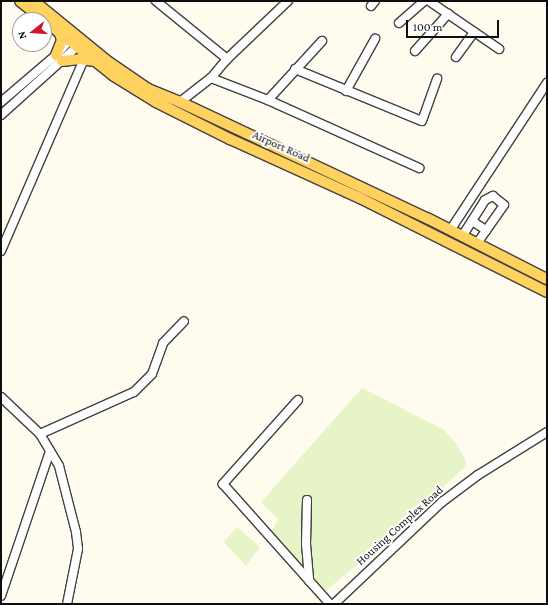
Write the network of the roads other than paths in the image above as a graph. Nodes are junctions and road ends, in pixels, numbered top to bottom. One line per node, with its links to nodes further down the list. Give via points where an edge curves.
1 (20, 1): 9 (main road, Airport Road)
2 (34, 1): 12 (main road, Airport Road)
3 (156, 1): 19 (street)
4 (288, 1): 19 (street)
5 (424, 1): 8 (street)
6 (429, 1): 7 (street)
7 (448, 14): 10 (street); 15 (street)
8 (399, 23)
9 (59, 31): 12 (main road, Airport Road); 17 (main road, via 62,40)
10 (474, 32): 14 (street); 16 (street)
11 (375, 39): 25 (street)
12 (77, 40): 17 (street); 20 (main road, Airport Road); 28 (main road, Airport Road, via 148,89)
13 (322, 41): 21 (street)
14 (499, 49)
15 (415, 51)
16 (456, 57)
17 (59, 58): 18 (main road); 27 (street); 29 (street)
18 (84, 59): 20 (main road); 36 (street)
19 (227, 59): 22 (street)
20 (96, 61): 38 (main road, Airport Road, via 132,88 186,118 360,198)
21 (295, 69): 25 (street); 26 (street)
22 (211, 78): 26 (street); 28 (street)
23 (437, 79): 25 (street, via 422,121)
24 (547, 83): 32 (street)
25 (346, 91)
26 (268, 100): 30 (street)
27 (1, 102)
28 (180, 102): 32 (main road, Airport Road)
29 (1, 115)
30 (419, 168)
31 (472, 221): 33 (street); 33 (street, via 490,196 500,200 504,205); 34 (street)
32 (451, 229): 34 (main road, Airport Road)
33 (486, 230): 35 (street)
34 (463, 235): 35 (main road, Airport Road)
35 (478, 242): 37 (main road, Airport Road)
36 (1, 251)
37 (509, 259): 38 (main road); 39 (main road, Airport Road)
38 (504, 269): 40 (main road, Airport Road)
39 (547, 279)
40 (547, 292)
41 (184, 321): 45 (street, via 163,343 152,374 134,392)
42 (1, 397): 45 (street)
43 (298, 400): 48 (street, via 223,484)
44 (547, 432): 52 (street, Housing Complex Road, via 478,475 442,502)
45 (40, 434): 46 (street)
46 (50, 451): 49 (street); 50 (street, via 59,466 78,549)
47 (307, 500): 48 (street, via 306,544)
48 (309, 581): 51 (street)
49 (1, 596)
50 (67, 604)
51 (330, 604)
52 (334, 604)

